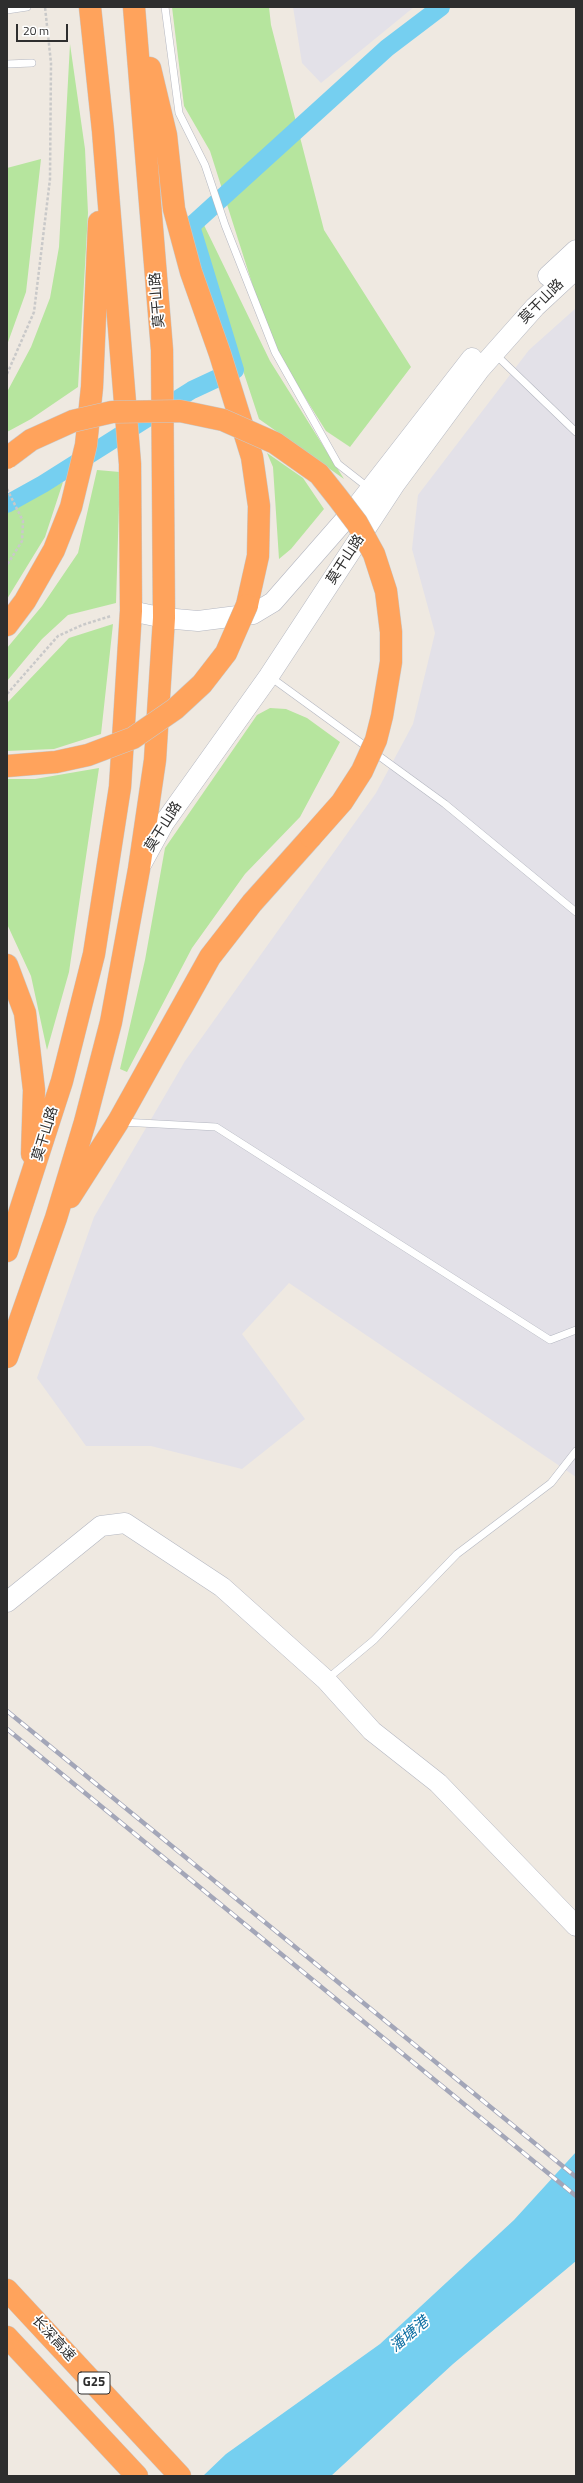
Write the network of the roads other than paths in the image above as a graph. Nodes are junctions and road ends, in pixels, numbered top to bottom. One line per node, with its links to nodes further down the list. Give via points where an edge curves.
1 (27, 7): 5 (lane)
2 (90, 7): 8 (highway, 莫干山路)
3 (135, 7): 16 (highway, 莫干山路, via 162,350); 19 (highway, bridge, via 166,135 174,208 191,272 252,457 259,506 258,556 247,605 226,653 202,684 175,709 133,738 88,755 56,762)
4 (165, 7): 14 (lane, via 179,114 205,165 225,225 275,352 338,464)
5 (7, 10)
6 (32, 63): 7 (lane)
7 (7, 64)
8 (103, 131): 15 (highway, 莫干山路, via 130,464); 17 (highway, via 92,387 86,446 71,507 54,550 25,601)
9 (576, 250): 14 (main road, 莫干山路, via 530,292 476,353)
10 (576, 269): 11 (main road, 莫干山路, via 535,307)
11 (494, 353): 12 (lane); 18 (main road, 莫干山路, via 395,484)
12 (576, 432)
13 (7, 458): 23 (highway, bridge, via 31,440 73,421 112,412 180,411 223,420 275,443 319,474 357,523 377,561 386,591 391,632 391,662 376,740 362,771 342,802 252,903 210,958)
14 (370, 489): 16 (main road, 莫干山路, via 273,602 253,614 198,621)
15 (131, 611): 16 (main road, 莫干山路); 24 (highway, 莫干山路, via 120,787 94,954 62,1081)
16 (164, 618): 20 (highway, 莫干山路, via 155,760)
17 (7, 625)
18 (269, 676): 20 (main road, 莫干山路, via 164,823); 21 (lane, via 445,804)
19 (7, 766)
20 (139, 869): 25 (highway, 莫干山路, via 110,1022 85,1122)
21 (576, 912)
22 (7, 965): 24 (highway, via 25,1013 34,1090)
23 (118, 1122): 25 (highway); 27 (lane, via 216,1127 550,1340)
24 (32, 1181): 26 (highway, 莫干山路)
25 (56, 1218): 28 (highway, 莫干山路)
26 (7, 1251)
27 (576, 1330)
28 (7, 1357)
29 (576, 1451): 31 (lane, via 551,1483 457,1554 374,1640)
30 (7, 1602): 31 (main road, via 101,1526 125,1523 222,1587)
31 (326, 1680): 32 (main road, via 372,1731 438,1783)
32 (576, 1926)
33 (7, 2290): 36 (highway, 长深高速 / G25)
34 (7, 2337): 35 (highway, G25)
35 (138, 2476)
36 (180, 2476)

